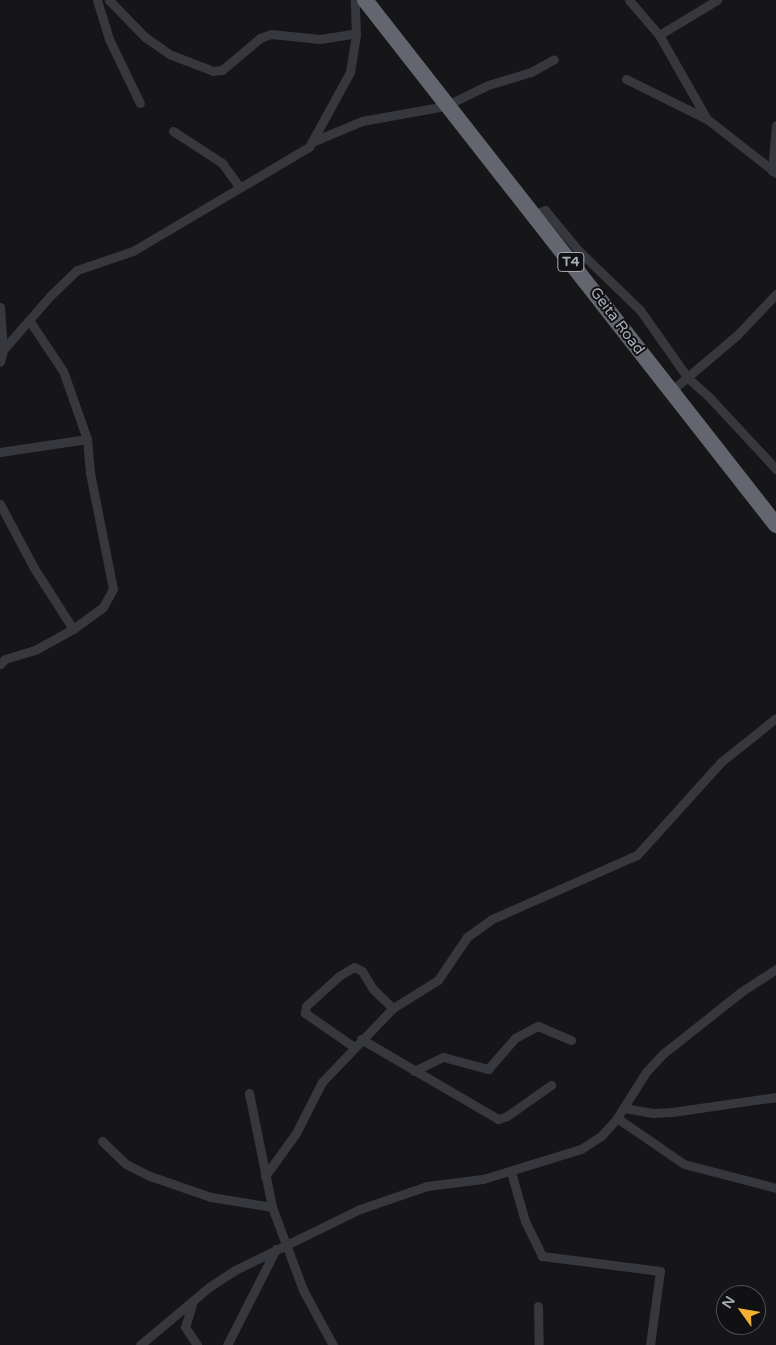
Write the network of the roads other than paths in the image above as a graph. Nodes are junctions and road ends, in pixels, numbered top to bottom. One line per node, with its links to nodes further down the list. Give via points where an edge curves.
1 (97, 0): 11 (street, via 109,39)
2 (109, 0): 7 (street, via 145,37 169,54 213,71 222,70 254,42 272,34 320,40)
3 (355, 0): 7 (street)
4 (365, 0): 12 (highway, Geita Road / T4)
5 (629, 0): 8 (street)
6 (717, 0): 8 (street)
7 (356, 33): 16 (street, via 350,72)
8 (659, 35): 13 (street)
9 (554, 59): 12 (street, via 531,72 488,85)
10 (626, 79): 13 (street)
11 (140, 103)
12 (445, 106): 16 (street, via 370,119); 19 (highway, Geita Road / T4)
13 (707, 119): 17 (street)
14 (776, 125): 17 (street)
15 (173, 131): 18 (street, via 222,163)
16 (314, 142): 18 (street)
17 (774, 172)
18 (239, 186): 22 (street, via 133,251 77,270)
19 (535, 214): 25 (street, via 545,210 578,250 640,310); 26 (highway, Geita Road / T4)
20 (776, 294): 25 (street, via 737,335)
21 (0, 307): 23 (street)
22 (29, 320): 23 (street); 27 (street, via 63,371)
23 (3, 350): 24 (street)
24 (0, 362)
25 (688, 378): 26 (street); 29 (street, via 712,399)
26 (671, 391): 31 (highway, Geita Road / T4)
27 (87, 439): 28 (street); 32 (street, via 92,487 113,589 103,607)
28 (0, 452)
29 (776, 469)
30 (0, 504): 32 (street, via 34,568)
31 (776, 525)
32 (73, 629): 33 (street)
33 (0, 664)
34 (776, 718): 36 (street, via 722,762 637,855 492,918 467,938 438,980)
35 (776, 969): 44 (street, via 741,992 664,1053 646,1072)
36 (393, 1008): 37 (street); 39 (street, via 373,989 362,971 354,967 306,1006 305,1013)
37 (361, 1039): 39 (street); 40 (street)
38 (571, 1040): 40 (street, via 538,1026 515,1038 488,1069 443,1057)
39 (354, 1047): 48 (street, via 318,1087 296,1133)
40 (414, 1071): 41 (street, via 502,1119)
41 (551, 1085)
42 (249, 1094): 48 (street)
43 (776, 1097): 44 (street, via 672,1112 653,1113)
44 (624, 1108): 45 (street)
45 (617, 1118): 47 (street, via 601,1136 581,1149); 49 (street, via 684,1164)
46 (102, 1141): 50 (street, via 126,1164 150,1176 211,1197)
47 (512, 1172): 51 (street, via 427,1186 394,1195); 60 (street, via 525,1221 542,1256 660,1271)
48 (265, 1176): 50 (street)
49 (776, 1188)
50 (272, 1207): 51 (street)
51 (285, 1244): 52 (street); 58 (street, via 303,1290)
52 (276, 1249): 53 (street, via 235,1270); 57 (street)
53 (193, 1300): 55 (street); 56 (street, via 184,1327)
54 (538, 1306): 59 (street)
55 (140, 1345)
56 (197, 1345)
57 (227, 1345)
58 (333, 1345)
59 (539, 1345)
60 (650, 1345)

